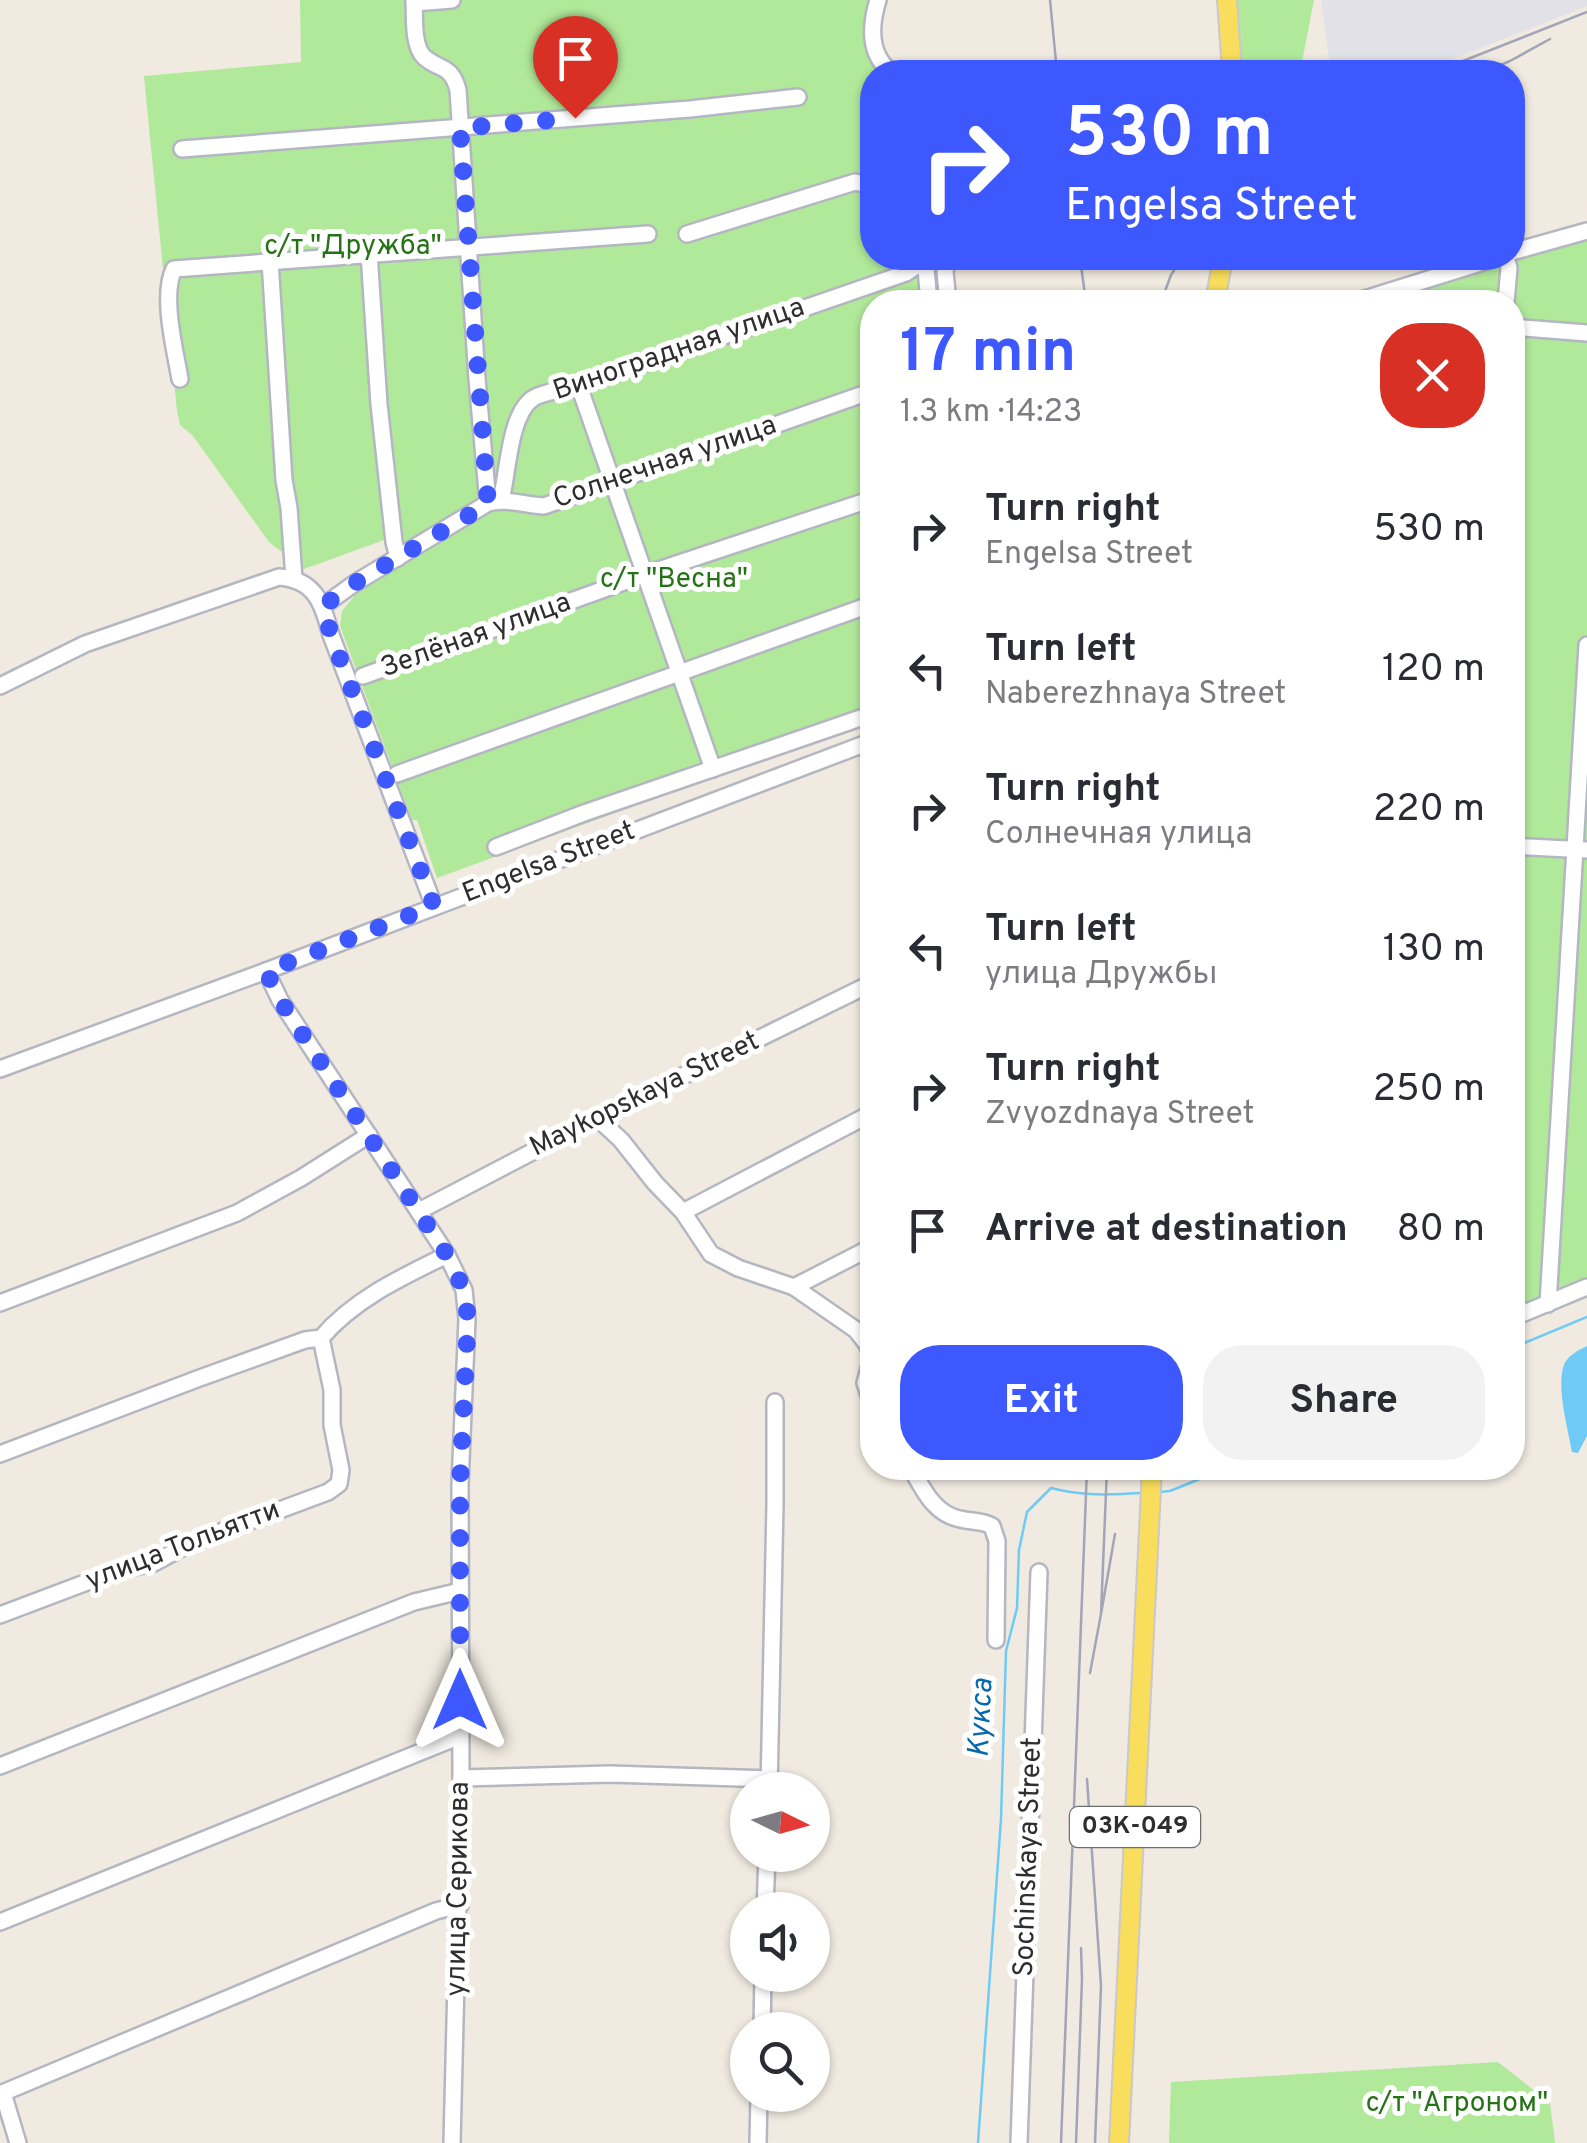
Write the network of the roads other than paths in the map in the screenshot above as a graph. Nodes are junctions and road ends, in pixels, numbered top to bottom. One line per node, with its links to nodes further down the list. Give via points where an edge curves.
1 (452, 0): 4 (street)
2 (878, 0): 5 (street, via 871,35)
3 (1226, 0): 6 (main road)
4 (414, 2): 8 (street, via 418,48 455,78)
5 (880, 60)
6 (1231, 60)
7 (798, 98): 8 (street)
8 (460, 128): 9 (street); 14 (street)
9 (182, 149)
10 (860, 183): 13 (street)
11 (1587, 231): 15 (street)
12 (648, 234): 14 (street)
13 (687, 234)
14 (469, 246): 16 (street); 27 (street, via 486,481)
15 (1525, 252)
16 (369, 254): 17 (street); 29 (street)
17 (270, 261): 23 (street, via 170,274); 31 (street)
18 (909, 270): 24 (street, Виноградная улица)
19 (1467, 270): 20 (street)
20 (1397, 290)
21 (1525, 329): 22 (street)
22 (1587, 332)
23 (180, 379)
24 (579, 386): 26 (street); 27 (street, Виноградная улица, via 532,399)
25 (860, 395): 26 (street, Солнечная улица)
26 (612, 483): 27 (street, Солнечная улица, via 544,506); 30 (street)
27 (494, 502): 29 (street)
28 (860, 502): 30 (street, Зелёная улица)
29 (396, 550): 32 (street)
30 (646, 574): 35 (street); 36 (street, Зелёная улица)
31 (294, 578): 32 (street); 37 (street, via 85,644)
32 (323, 606): 45 (street)
33 (860, 608): 35 (street)
34 (1587, 645): 44 (street)
35 (681, 674): 40 (street); 41 (street)
36 (362, 676)
37 (0, 686)
38 (860, 718): 40 (street)
39 (860, 746): 45 (street, Engelsa Street)
40 (713, 769): 42 (street)
41 (397, 774)
42 (496, 847)
43 (1525, 847): 44 (street)
44 (1581, 849): 59 (street)
45 (434, 906): 46 (street, Engelsa Street)
46 (266, 971): 48 (street, Engelsa Street); 51 (street, улица Серикова)
47 (860, 989): 49 (street, Maykopskaya Street)
48 (0, 1069)
49 (597, 1118): 52 (street, Maykopskaya Street); 53 (street)
50 (860, 1119): 53 (street)
51 (369, 1135): 52 (street, улица Серикова); 58 (street, via 237,1214)
52 (419, 1211): 55 (street, улица Серикова)
53 (683, 1212): 56 (street, via 710,1254)
54 (860, 1253): 56 (street)
55 (447, 1255): 62 (street, via 393,1282 337,1319); 68 (street, улица Серикова, via 464,1290 468,1318)
56 (794, 1286): 61 (street)
57 (1587, 1287): 59 (street)
58 (0, 1303)
59 (1548, 1304): 60 (street)
60 (1525, 1313)
61 (860, 1335)
62 (321, 1338): 64 (street); 69 (street, улица Тольятти, via 339,1484 154,1564 119,1570)
63 (775, 1402): 73 (street)
64 (0, 1454)
65 (918, 1480): 70 (street, via 941,1512 992,1526)
66 (1152, 1480): 84 (main road, 03К-049)
67 (1040, 1572): 83 (street, Sochinskaya Street)
68 (460, 1591): 71 (street, улица Серикова); 72 (street, via 414,1602)
69 (0, 1615)
70 (996, 1640)
71 (460, 1736): 74 (street, улица Серикова); 77 (street)
72 (0, 1766)
73 (769, 1772)
74 (462, 1778): 75 (street, via 610,1774); 76 (street, улица Серикова)
75 (730, 1782)
76 (460, 1905): 78 (street); 81 (street, улица Серикова)
77 (0, 1922)
78 (1, 2094): 80 (street)
79 (759, 2112): 82 (street)
80 (18, 2143)
81 (452, 2143)
82 (758, 2143)
83 (1019, 2143)
84 (1119, 2143)

